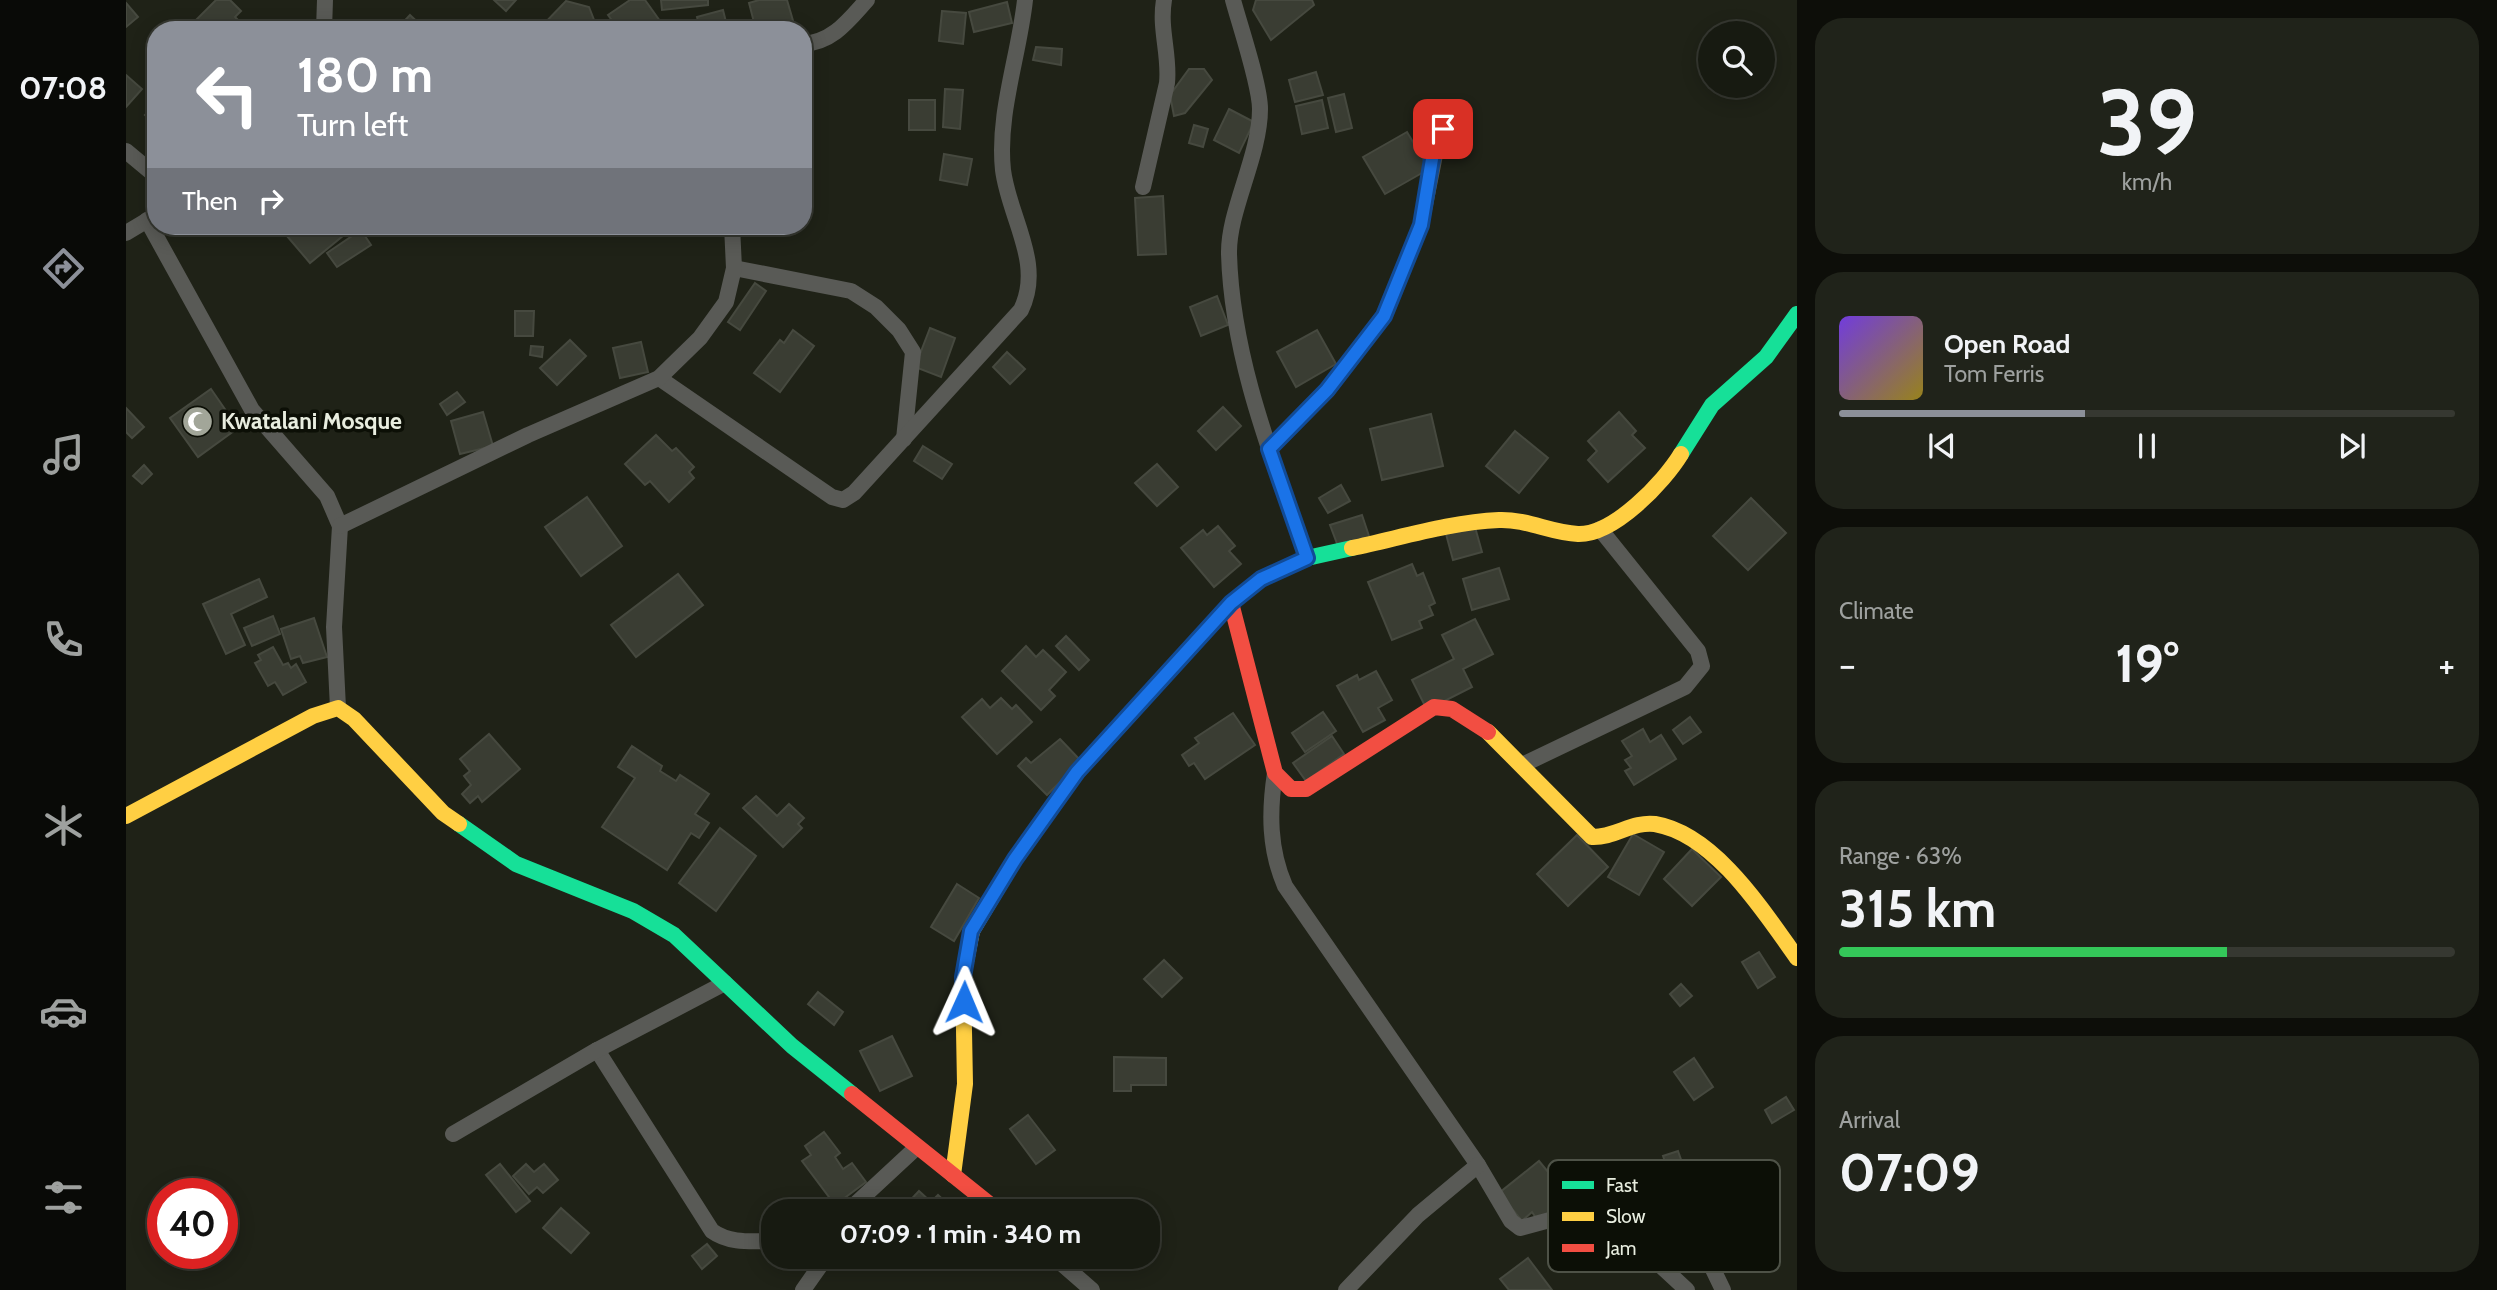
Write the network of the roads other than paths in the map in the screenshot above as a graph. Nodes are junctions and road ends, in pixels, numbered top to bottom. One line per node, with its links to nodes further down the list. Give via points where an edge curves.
1 (325, 0): 6 (street)
2 (867, 0): 7 (street, via 842,29)
3 (1025, 0): 19 (street, via 1002,149 1004,174 1031,270 1029,293 1021,310)
4 (1164, 0): 11 (street, via 1161,25 1169,66)
5 (1233, 0): 20 (street, via 1260,107 1253,154 1230,234 1231,296 1239,345)
6 (324, 21)
7 (812, 42)
8 (1458, 107): 20 (street, via 1438,140 1421,225 1384,316 1327,390)
9 (126, 151): 10 (street)
10 (147, 168)
11 (1143, 187)
12 (147, 221): 13 (street)
13 (126, 233)
14 (161, 235): 21 (street, via 252,410 327,496)
15 (732, 235): 16 (street)
16 (734, 268): 18 (street, via 726,302 714,321); 19 (street, via 851,291 900,330 913,352)
17 (1797, 314): 22 (street, via 1766,357 1712,405 1671,470 1649,495)
18 (659, 378): 19 (street, via 832,497 843,500 854,494); 21 (street)
19 (904, 439)
20 (1269, 449): 23 (street)
21 (340, 526): 25 (street, via 334,626)
22 (1600, 529): 23 (street, via 1579,534 1499,520); 26 (street, via 1698,651 1702,666 1685,687)
23 (1307, 558): 24 (street, via 1261,579)
24 (1231, 603): 27 (street); 35 (street, via 1077,772 971,931 963,977 965,1084)
25 (338, 708): 28 (street, via 313,716); 30 (street, via 354,719 443,813 516,864 633,911 664,929)
26 (1522, 765): 27 (street, via 1462,710 1446,705 1434,707 1306,789 1287,789); 29 (street, via 1592,837 1602,838 1635,825 1663,825 1713,854)
27 (1275, 773): 34 (street, via 1272,842 1285,886)
28 (126, 816)
29 (1797, 958)
30 (724, 983): 31 (street); 33 (street, via 792,1046)
31 (597, 1050): 32 (street); 39 (street, via 712,1231 722,1238)
32 (453, 1134)
33 (917, 1147): 35 (street); 36 (street)
34 (1478, 1165): 38 (street, via 1511,1221 1520,1228); 46 (street, via 1418,1214)
35 (953, 1175): 37 (street)
36 (861, 1199)
37 (983, 1199)
38 (1548, 1220)
39 (761, 1241)
40 (818, 1269): 44 (street)
41 (1068, 1269): 45 (street)
42 (1714, 1272): 48 (street)
43 (1669, 1282): 47 (street)
44 (803, 1290)
45 (1092, 1290)
46 (1346, 1290)
47 (1687, 1290)
48 (1723, 1290)

